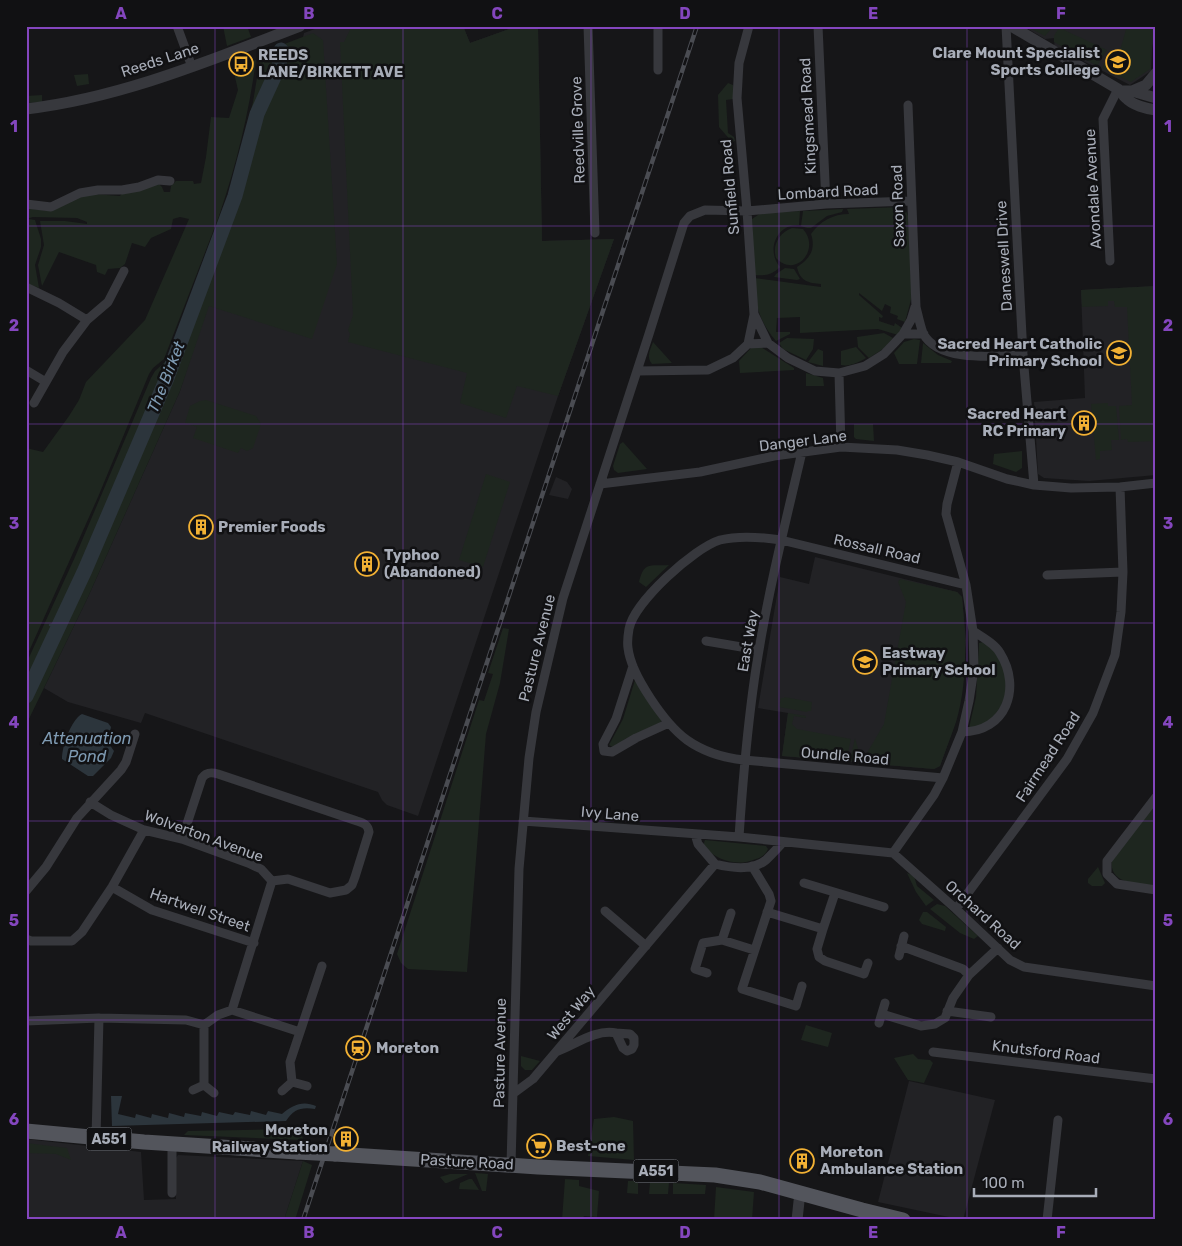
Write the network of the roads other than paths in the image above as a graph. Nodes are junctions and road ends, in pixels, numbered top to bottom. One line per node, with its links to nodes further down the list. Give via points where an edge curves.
1 (177, 26): 9 (street)
2 (300, 26): 9 (street, Reeds Lane)
3 (588, 26): 22 (street, Reedville Grove)
4 (658, 26): 10 (street)
5 (749, 26): 21 (street, Sunfield Road, via 736,98)
6 (818, 26): 20 (street, Kingsmead Road)
7 (1006, 26): 33 (street, Daneswell Drive)
8 (1011, 26): 12 (street)
9 (192, 67): 15 (street, Reeds Lane, via 68,103)
10 (658, 70)
11 (1156, 73): 12 (street, via 1146,85)
12 (1124, 90): 13 (street); 16 (street, via 1126,99); 23 (street, Avondale Avenue, via 1103,119)
13 (1156, 98)
14 (908, 105): 18 (street, Saxon Road)
15 (26, 109)
16 (1156, 110)
17 (170, 181): 19 (street, via 158,180 122,190 80,193 51,207)
18 (911, 202): 20 (street, Lombard Road); 26 (street, Saxon Road)
19 (26, 204)
20 (826, 204): 21 (street, Lombard Road)
21 (747, 211): 27 (street, Sunfield Road); 35 (street, Pasture Avenue, via 705,210 684,222)
22 (595, 233)
23 (1110, 261)
24 (124, 271): 28 (street, via 108,302)
25 (26, 287): 28 (street)
26 (916, 307): 29 (street); 30 (street)
27 (754, 314): 31 (street, Sunfield Road); 32 (street)
28 (87, 320): 37 (street)
29 (903, 334): 30 (street); 36 (street, via 884,354 864,366)
30 (924, 334): 33 (street, via 930,342 950,354)
31 (768, 343): 32 (street); 36 (street, via 788,358 815,371)
32 (748, 344): 35 (street, via 732,358 708,370)
33 (1023, 355): 44 (street, Daneswell Drive)
34 (26, 370): 37 (street)
35 (637, 370): 42 (street, Pasture Avenue)
36 (840, 373): 39 (street)
37 (46, 382): 38 (street)
38 (34, 403)
39 (841, 447): 40 (street, Danger Lane); 41 (street, Danger Lane, via 897,450)
40 (802, 452): 42 (street, Danger Lane, via 700,472); 46 (street, East Way)
41 (958, 462): 44 (street, Danger Lane); 49 (street, via 946,514)
42 (600, 484): 61 (street, Pasture Avenue, via 553,633 536,712)
43 (1156, 484): 45 (street, Danger Lane)
44 (1034, 485): 45 (street, Danger Lane)
45 (1120, 487): 47 (street, Fairmead Road)
46 (781, 540): 49 (street, Rossall Road); 52 (street, East Way); 53 (street, Rossall Road, via 760,537 720,540 692,555 674,570 639,609 630,627 628,648)
47 (1123, 572): 48 (street); 77 (street, Fairmead Road, via 1115,655 1093,714 1067,759)
48 (1046, 575)
49 (966, 585): 50 (street)
50 (973, 631): 55 (street, via 974,670); 55 (street, via 999,650 1011,677 1010,694 996,720 983,728)
51 (706, 641): 52 (street)
52 (759, 650): 57 (street, East Way)
53 (633, 666): 54 (street, Oundle Road); 54 (street, via 616,719 603,744 604,751 612,752)
54 (669, 723): 57 (street, Oundle Road, via 687,740 710,752)
55 (962, 732): 58 (street)
56 (135, 734): 60 (street, via 121,770)
57 (744, 760): 58 (street, Oundle Road); 64 (street, East Way)
58 (943, 778): 67 (street)
59 (1156, 796): 73 (street, via 1107,861 1107,874 1117,884)
60 (90, 802): 62 (street, Wolverton Avenue); 74 (street)
61 (523, 820): 63 (street, Ivy Lane); 115 (street, Pasture Avenue)
62 (144, 830): 65 (street, Wolverton Avenue); 72 (street)
63 (695, 834): 64 (street, Ivy Lane); 68 (street, via 698,844)
64 (739, 837): 66 (street, Ivy Lane)
65 (182, 839): 70 (street, Wolverton Avenue, via 254,866); 70 (street, Wolverton Avenue, via 202,778 208,772 367,825 369,832 355,877 346,890 330,893 288,879)
66 (783, 842): 67 (street, Ivy Lane); 69 (street, via 765,861)
67 (893, 852): 77 (street, Orchard Road)
68 (715, 864): 69 (street, via 738,868); 86 (street, West Way)
69 (752, 866): 79 (street, via 769,894 771,901)
70 (272, 881): 85 (street)
71 (804, 883): 75 (street)
72 (112, 887): 83 (street, via 82,932 72,940); 85 (street, Hartwell Street, via 152,910)
73 (1156, 890)
74 (26, 891)
75 (835, 893): 76 (street); 81 (street)
76 (884, 907)
77 (956, 909): 88 (street, Orchard Road)
78 (605, 911): 86 (street)
79 (767, 912): 81 (street); 89 (street)
80 (731, 913): 84 (street)
81 (823, 929): 91 (street, via 817,949 819,957 864,974)
82 (904, 936): 87 (street)
83 (26, 939)
84 (722, 940): 89 (street); 93 (street, via 703,943 695,969)
85 (254, 943): 98 (street)
86 (646, 946): 106 (street, West Way)
87 (901, 946): 90 (street); 94 (street, via 963,969)
88 (998, 948): 94 (street); 96 (street, Orchard Road, via 1010,960 1024,967)
89 (754, 950): 95 (street, via 742,988 796,1006)
90 (898, 956)
91 (868, 963)
92 (322, 966): 104 (street)
93 (706, 973)
94 (969, 975): 99 (street)
95 (802, 986)
96 (1156, 986)
97 (885, 1003): 99 (street, via 881,1018 921,1026 945,1018)
98 (232, 1010): 103 (street); 104 (street)
99 (947, 1011): 100 (street)
100 (991, 1017)
101 (99, 1018): 102 (street); 103 (street, via 186,1020); 118 (street)
102 (26, 1021)
103 (204, 1025): 110 (street)
104 (300, 1032): 109 (street, via 290,1062)
105 (616, 1033): 106 (street, via 598,1034)
106 (556, 1052): 115 (street, West Way, via 533,1079)
107 (933, 1052): 108 (street, Knutsford Road)
108 (1156, 1079)
109 (292, 1082): 111 (street); 113 (street)
110 (204, 1085): 112 (street); 114 (street)
111 (308, 1086)
112 (193, 1090)
113 (282, 1091)
114 (214, 1092)
115 (514, 1092): 120 (street, Pasture Avenue)
116 (1058, 1120): 126 (street)
117 (26, 1131): 118 (main road, Pasture Road / A551)
118 (96, 1138): 119 (main road, Pasture Road / A551)
119 (172, 1144): 120 (main road, Pasture Road / A551, bridge); 122 (street)
120 (511, 1165): 121 (main road, Pasture Road / A551, via 716,1175)
121 (800, 1192): 123 (main road, Pasture Road / A551); 124 (street)
122 (172, 1193)
123 (860, 1215): 125 (main road, Pasture Road / A551)
124 (798, 1220)
125 (903, 1220)
126 (1047, 1220)

